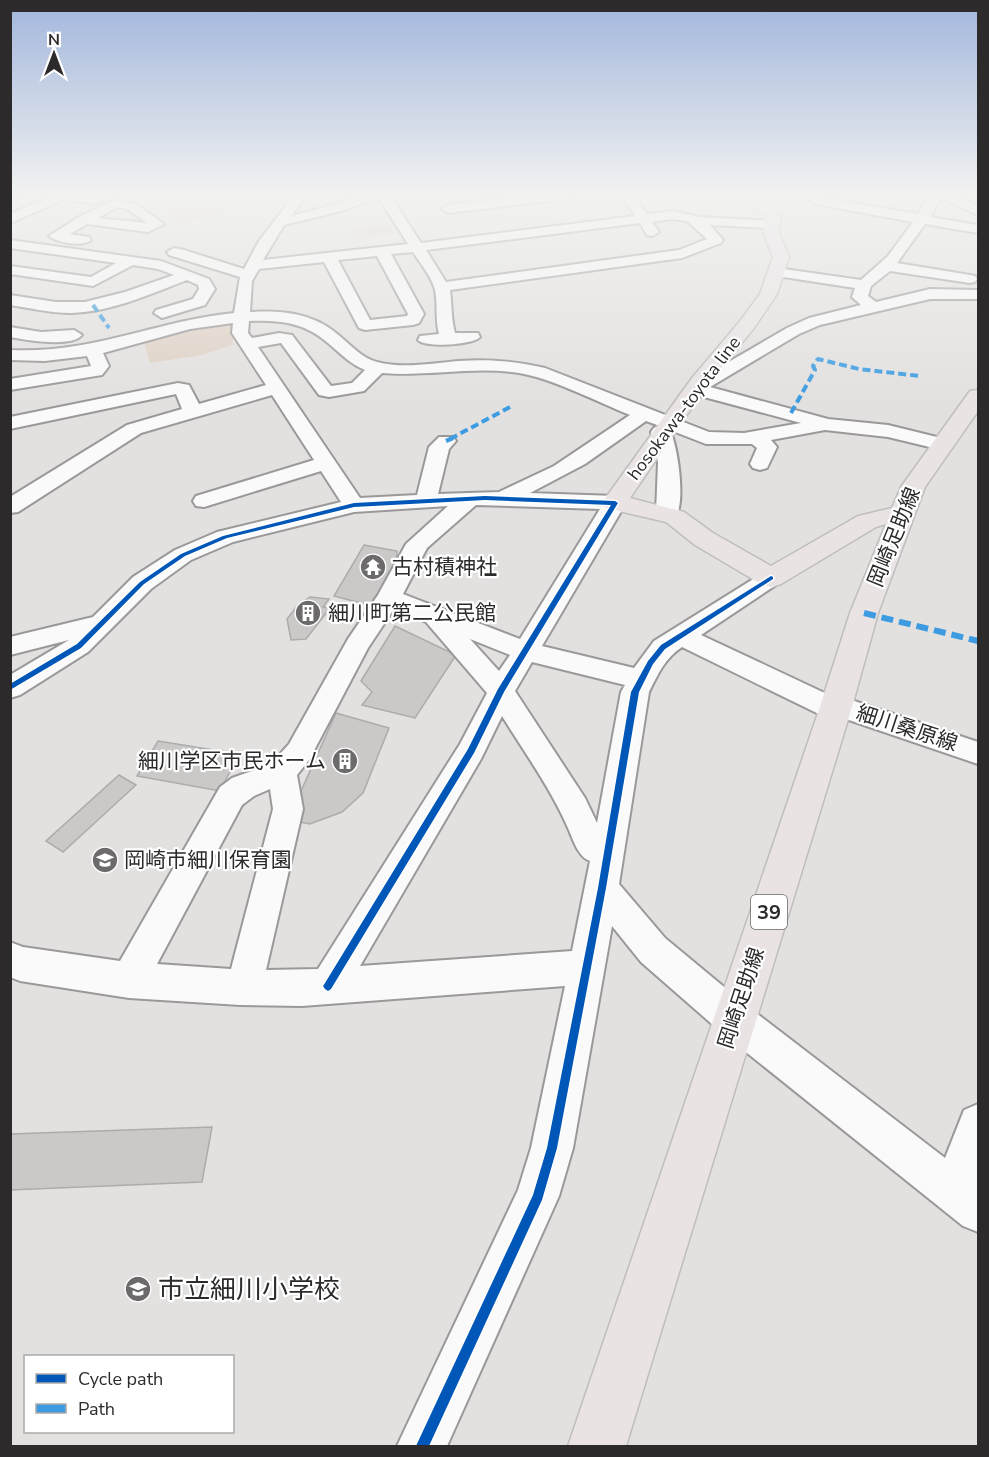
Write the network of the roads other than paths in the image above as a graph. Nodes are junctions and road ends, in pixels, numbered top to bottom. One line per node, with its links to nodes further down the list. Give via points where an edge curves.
1 (121, 262): 15 (street, via 93,282)
2 (155, 262): 17 (street)
3 (209, 262): 16 (street, via 238,274)
4 (256, 262): 16 (street)
5 (305, 262): 16 (street)
6 (331, 262): 7 (street, via 365,325 413,320 416,314)
7 (388, 262)
8 (426, 262): 21 (street)
9 (625, 262): 18 (street)
10 (780, 262): 14 (main road, hosokawa-toyota line)
11 (889, 262): 13 (street)
12 (491, 266): 18 (street)
13 (886, 266): 19 (street); 20 (street)
14 (777, 272): 20 (street); 41 (main road, hosokawa-toyota line, via 766,302)
15 (13, 273)
16 (250, 274): 22 (street); 27 (street)
17 (188, 275): 22 (street, via 204,282); 25 (street)
18 (502, 279): 21 (street)
19 (978, 280)
20 (863, 285): 26 (street, via 860,297)
21 (442, 287): 33 (street)
22 (207, 289): 30 (street, via 199,302 153,316)
23 (978, 295): 26 (street, via 930,294)
24 (10, 300): 25 (street, via 62,308)
25 (93, 305): 29 (street)
26 (874, 308): 41 (street, via 802,326)
27 (241, 318): 30 (street); 35 (street, via 240,333); 38 (street, via 281,317 314,325 359,361)
28 (129, 322): 29 (street)
29 (110, 327): 31 (street, via 57,337)
30 (174, 328): 36 (street)
31 (10, 332)
32 (472, 337): 33 (street)
33 (448, 338): 34 (street)
34 (426, 340)
35 (246, 344): 38 (street, via 286,339 329,392 358,387); 40 (street)
36 (93, 350): 37 (street); 39 (street, via 100,366 96,371)
37 (10, 355)
38 (378, 367): 44 (street, via 406,369 492,356)
39 (10, 386)
40 (276, 388): 43 (street); 51 (street)
41 (695, 389): 46 (street); 47 (main road, hosokawa-toyota line)
42 (978, 396): 50 (main road, 岡崎足助線 / 39)
43 (193, 412): 45 (street, via 183,389 178,388); 58 (street, via 126,433)
44 (642, 415): 47 (street); 53 (street, via 531,487)
45 (10, 423)
46 (825, 424): 48 (street); 50 (street, via 877,429)
47 (664, 428): 48 (street, via 706,438); 56 (main road, hosokawa-toyota line); 59 (street, via 669,474)
48 (756, 437): 52 (street, via 766,447)
49 (446, 441): 55 (street, via 439,447)
50 (942, 444): 60 (main road, 岡崎足助線 / 39, via 913,487)
51 (327, 463): 54 (street); 57 (street)
52 (760, 464)
53 (482, 498): 55 (street); 56 (street); 62 (street, via 417,544)
54 (204, 501)
55 (426, 501): 57 (street)
56 (615, 503): 59 (main road, hosokawa-toyota line); 67 (street)
57 (354, 505): 64 (street, via 225,537 183,555 142,583)
58 (10, 507)
59 (667, 514): 61 (main road, hosokawa-toyota line)
60 (902, 516): 61 (main road, via 867,521); 71 (main road, 岡崎足助線 / 39, via 864,613)
61 (771, 578): 65 (street)
62 (389, 598): 63 (street); 73 (street, via 357,645 299,752)
63 (434, 615): 67 (street); 70 (street)
64 (100, 624): 66 (street); 69 (street, via 79,646)
65 (681, 636): 68 (street, via 663,647); 71 (street, 細川桑原線)
66 (10, 646)
67 (526, 651): 68 (street); 70 (street)
68 (640, 679): 74 (street)
69 (10, 688)
70 (501, 690): 74 (street, via 574,807 589,840 597,850); 79 (street, via 471,751)
71 (835, 707): 72 (street, 細川桑原線); 81 (main road, 岡崎足助線 / 39)
72 (978, 753)
73 (282, 772): 78 (street, via 243,787 231,796); 80 (street, via 288,809)
74 (607, 853): 75 (street)
75 (602, 888): 77 (street); 81 (street, via 653,950)
76 (10, 959): 78 (street, via 20,964)
77 (585, 967): 79 (street); 84 (street, via 552,1148 538,1196)
78 (129, 980): 80 (street)
79 (328, 986): 80 (street)
80 (244, 987)
81 (734, 1019): 83 (street); 85 (main road, 岡崎足助線 / 39)
82 (978, 1124): 83 (street)
83 (966, 1201)
84 (422, 1446)
85 (597, 1446)

